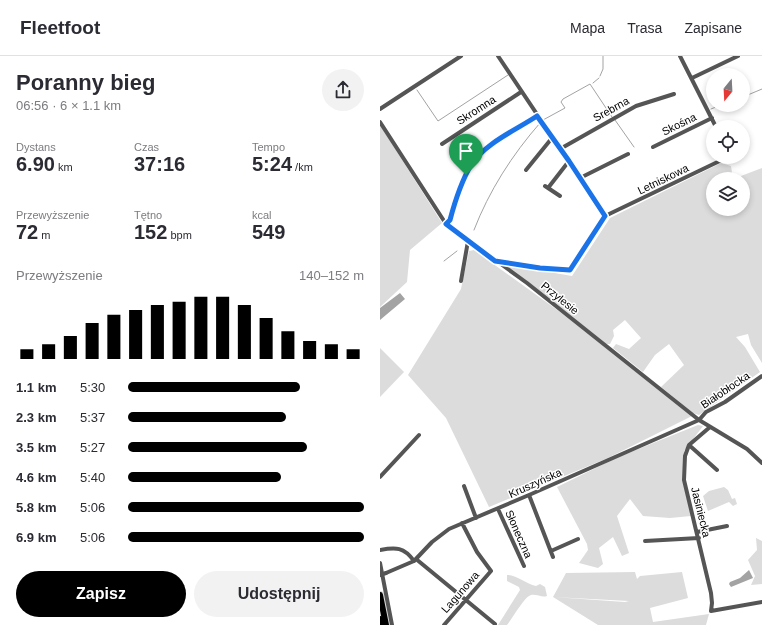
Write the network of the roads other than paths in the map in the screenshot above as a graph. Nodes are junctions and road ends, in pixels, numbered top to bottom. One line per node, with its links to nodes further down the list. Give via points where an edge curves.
1 (461, 56): 8 (street)
2 (498, 56): 6 (street)
3 (680, 56): 5 (street)
4 (738, 56): 5 (street)
5 (692, 78): 10 (street)
6 (521, 92): 9 (street); 13 (street, Skromna)
7 (674, 94): 15 (street, Srebrna, via 636,106)
8 (380, 109)
9 (537, 116): 12 (street); 23 (street, via 490,146 472,164 460,189 450,220)
10 (712, 118): 14 (street, Skośna)
11 (380, 122): 23 (street, Przylesie)
12 (552, 138): 15 (street); 19 (street)
13 (442, 144)
14 (653, 147)
15 (560, 149): 17 (street)
16 (628, 154): 20 (street)
17 (569, 161): 20 (street); 21 (street, via 547,187)
18 (713, 164): 22 (street, Letniskowa)
19 (526, 170)
20 (580, 178): 22 (street)
21 (560, 196)
22 (605, 216): 25 (street, via 570,270)
23 (446, 224): 24 (street, Przylesie)
24 (468, 241): 25 (street, Przylesie); 26 (street)
25 (495, 261): 28 (street, Przylesie, via 527,283)
26 (461, 281)
27 (762, 376): 28 (street, Białobłocka, via 706,412)
28 (699, 420): 29 (street); 36 (street, Kruszyńska)
29 (710, 427): 31 (street); 32 (street, via 747,450)
30 (419, 436): 34 (street)
31 (689, 445): 33 (street); 41 (street, Jasiniecka, via 685,456 684,480)
32 (762, 463)
33 (717, 470)
34 (380, 477)
35 (464, 486): 38 (street)
36 (529, 495): 37 (street, Kruszyńska); 46 (street)
37 (498, 509): 38 (street, Kruszyńska); 50 (street, Słoneczna)
38 (476, 518): 39 (street, Kruszyńska)
39 (462, 522): 48 (street, Kruszyńska, via 448,529); 53 (street, Lagunowa, via 477,552 491,571)
40 (727, 526): 41 (street)
41 (697, 532): 42 (street, Jasiniecka)
42 (698, 538): 44 (street); 54 (street, Jasiniecka, via 711,593 711,611)
43 (578, 539): 46 (street)
44 (645, 541)
45 (380, 550): 48 (street, via 402,549)
46 (552, 551): 47 (street)
47 (553, 557)
48 (415, 560): 51 (street, Kruszyńska, bridge); 53 (street)
49 (380, 562): 59 (street)
50 (524, 566)
51 (380, 575)
52 (380, 595): 58 (highway)
53 (465, 598): 56 (street); 60 (street, Lagunowa)
54 (762, 602)
55 (380, 619): 57 (highway)
56 (495, 624)
57 (381, 625)
58 (386, 625)
59 (392, 625)
60 (444, 625)

